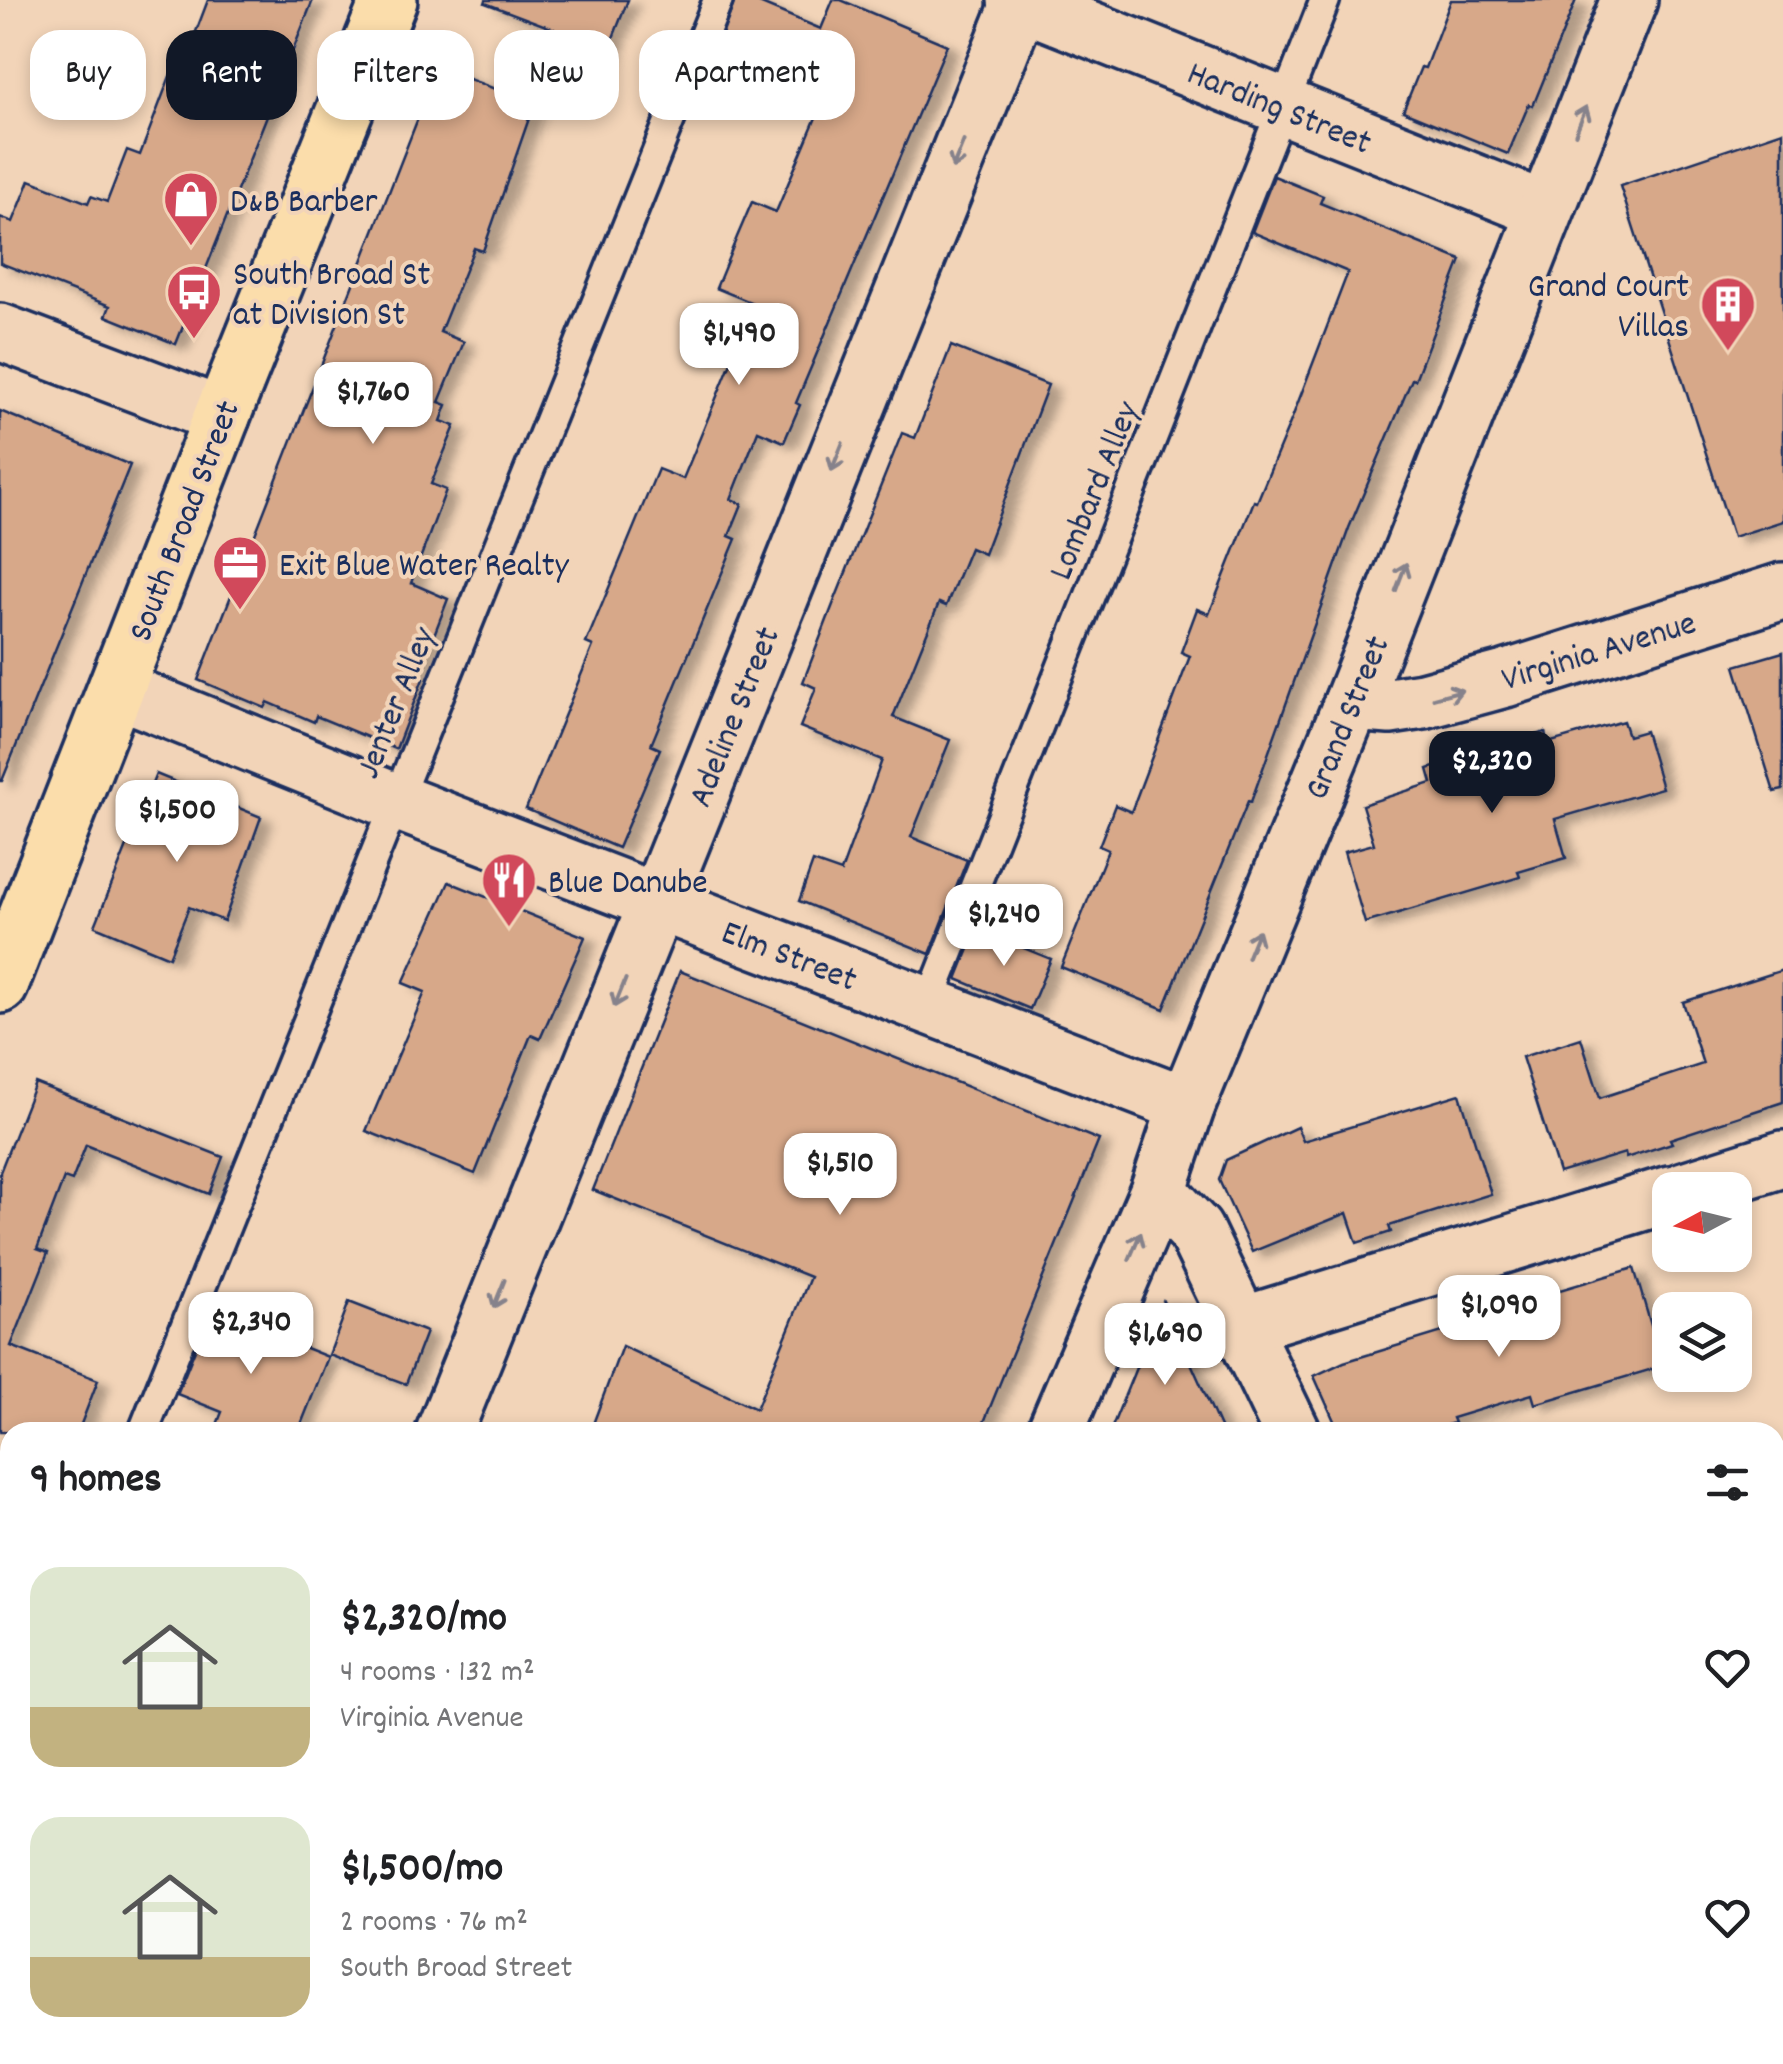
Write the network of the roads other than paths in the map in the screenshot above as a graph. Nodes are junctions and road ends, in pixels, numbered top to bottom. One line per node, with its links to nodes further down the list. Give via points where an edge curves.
1 (389, 0): 9 (main road, South Broad Street)
2 (718, 0): 13 (lane, Jenter Alley)
3 (1325, 0): 6 (lane, Lombard Alley)
4 (1629, 0): 7 (street, Grand Street, one-way to 4)
5 (1019, 1): 6 (street, Harding Street); 14 (street, Adeline Street, one-way to 14)
6 (1284, 108): 7 (street, Harding Street); 16 (lane, Lombard Alley)
7 (1544, 210): 12 (street, Grand Street, one-way to 7)
8 (0, 332): 9 (street)
9 (222, 416): 11 (main road, South Broad Street)
10 (1783, 591): 12 (street, Virginia Avenue, one-way to 10, via 1390,706 1456,692)
11 (116, 688): 13 (street, Elm Street); 15 (main road, South Broad Street)
12 (1352, 702): 17 (street, Grand Street, one-way to 12)
13 (394, 801): 14 (street, Elm Street); 23 (lane, Jenter Alley)
14 (657, 902): 16 (street, Elm Street); 24 (street, Adeline Street, one-way to 24)
15 (0, 985)
16 (927, 1008): 17 (street, Elm Street)
17 (1186, 1105): 20 (street, Grand Street)
18 (1783, 1160): 19 (street)
19 (1743, 1172)
20 (1158, 1191): 22 (street, via 1195,1230); 25 (street, Grand Street, one-way to 20)
21 (1652, 1200): 22 (street)
22 (1243, 1325): 26 (street)
23 (147, 1422)
24 (448, 1422)
25 (1059, 1422)
26 (1287, 1422)

